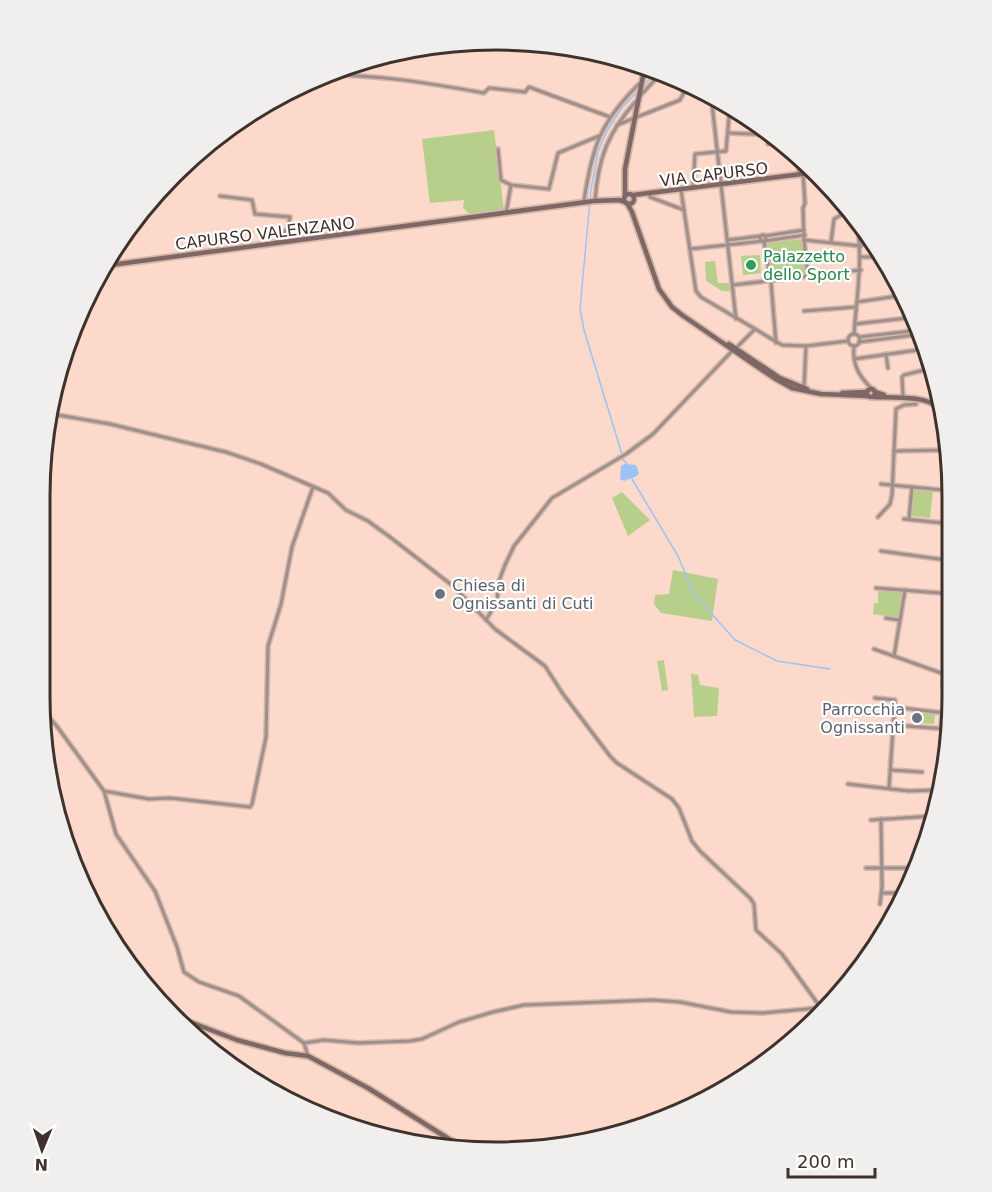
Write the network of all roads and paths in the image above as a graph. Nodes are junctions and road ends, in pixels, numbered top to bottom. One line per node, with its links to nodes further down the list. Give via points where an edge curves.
1 (643, 74): 4 (street)
2 (347, 75): 9 (street, via 484,93 489,88 525,92 529,87)
3 (656, 79): 6 (street)
4 (641, 83): 6 (street); 9 (street)
5 (685, 92): 10 (street, via 680,100)
6 (638, 98): 10 (street); 11 (street)
7 (712, 106): 16 (street)
8 (729, 116): 12 (street)
9 (610, 117): 14 (street)
10 (635, 117): 11 (street); 26 (street, via 625,170 624,185)
11 (615, 126): 27 (street, via 600,163)
12 (728, 133): 13 (street); 16 (street, via 726,151)
13 (757, 134)
14 (599, 136): 20 (street, via 558,153 549,189); 28 (street, via 589,167)
15 (498, 149): 20 (street, via 501,180)
16 (718, 152): 21 (street); 22 (street, via 695,154)
17 (800, 169): 19 (street)
18 (805, 173): 19 (street, VIA CAPURSO)
19 (801, 174): 21 (street, VIA CAPURSO); 32 (street)
20 (511, 185): 30 (street)
21 (722, 185): 22 (street, VIA CAPURSO); 39 (street)
22 (693, 189): 23 (street, VIA CAPURSO)
23 (681, 190): 24 (street, VIA CAPURSO); 29 (street)
24 (649, 194): 26 (street, VIA CAPURSO); 29 (street)
25 (220, 196): 43 (street, via 252,200 255,214 290,217 288,228)
26 (629, 198): 27 (street, VIA CAPURSO); 69 (street, via 652,274 664,297 682,315)
27 (595, 201): 28 (street, VIA CAPURSO)
28 (585, 202): 30 (street, VIA CAPURSO)
29 (684, 210): 47 (street)
30 (506, 213): 43 (street, CAPURSO VALENZANO)
31 (842, 214): 42 (street, via 834,219)
32 (804, 230): 33 (street); 35 (street)
33 (795, 231): 34 (street); 36 (street)
34 (763, 236): 38 (street); 41 (street)
35 (805, 236): 36 (street); 40 (street)
36 (796, 237): 41 (street)
37 (860, 238): 46 (street)
38 (735, 239): 39 (street); 44 (street)
39 (728, 240): 45 (street)
40 (804, 240): 42 (street); 52 (street)
41 (764, 241): 44 (street); 53 (street)
42 (831, 242): 46 (street)
43 (275, 243): 50 (street, CAPURSO VALENZANO)
44 (736, 244): 45 (street)
45 (728, 245): 47 (street); 54 (street)
46 (861, 246): 48 (street)
47 (690, 249): 58 (street, via 696,291)
48 (861, 257): 49 (street); 51 (street)
49 (872, 257)
50 (114, 264)
51 (861, 270): 52 (street); 56 (street)
52 (808, 277): 53 (street)
53 (771, 282): 54 (street); 66 (street)
54 (733, 285): 58 (street)
55 (895, 297): 56 (street)
56 (857, 305): 57 (street); 60 (street)
57 (804, 311)
58 (736, 318): 61 (street)
59 (906, 318): 60 (street)
60 (855, 324): 62 (street)
61 (754, 330): 66 (street); 69 (street)
62 (854, 334): 64 (street); 65 (street)
63 (913, 335): 64 (street)
64 (859, 340): 68 (street)
65 (848, 341): 67 (street); 68 (street)
66 (776, 343): 67 (street)
67 (806, 346): 75 (street)
68 (854, 346): 72 (street)
69 (734, 349): 75 (street); 76 (street, via 774,378 799,390 821,394); 98 (street, via 653,434 552,498 514,546)
70 (919, 352): 71 (street)
71 (886, 354): 72 (street); 73 (street)
72 (854, 358): 76 (street)
73 (888, 368)
74 (925, 371): 77 (street, via 902,377)
75 (804, 388): 76 (street)
76 (870, 393): 77 (street)
77 (904, 397): 78 (street); 80 (street)
78 (933, 403)
79 (916, 404): 80 (street)
80 (904, 405): 83 (street, via 896,409)
81 (57, 415): 86 (street, via 226,452)
82 (940, 450): 83 (street)
83 (894, 451): 85 (street)
84 (881, 484): 85 (street)
85 (893, 485): 87 (street); 89 (street, via 891,503)
86 (313, 487): 99 (street, via 328,493 346,510 390,537 453,586); 116 (street, via 292,547 268,646 266,737 250,807 149,799)
87 (912, 487): 88 (street); 91 (street)
88 (942, 490)
89 (878, 517)
90 (904, 519): 91 (street)
91 (909, 519): 92 (street)
92 (942, 523)
93 (881, 552): 94 (street)
94 (942, 560)
95 (876, 588): 96 (street)
96 (904, 590): 97 (street); 102 (street)
97 (942, 593)
98 (494, 606): 99 (street); 101 (street)
99 (475, 610): 101 (street)
100 (886, 618): 102 (street)
101 (486, 620): 127 (street, via 544,666 617,763 680,808 692,841 750,898 756,930 782,954)
102 (900, 620): 104 (street)
103 (874, 649): 104 (street)
104 (894, 656): 105 (street)
105 (942, 673)
106 (875, 698): 107 (street, via 894,699)
107 (895, 707): 108 (street); 110 (street)
108 (942, 712)
109 (50, 719): 116 (street)
110 (894, 725): 111 (street); 112 (street)
111 (942, 726)
112 (891, 770): 113 (street); 115 (street)
113 (922, 772)
114 (848, 784): 115 (street)
115 (889, 788): 117 (street)
116 (104, 791): 130 (street, via 117,834 155,891 184,972 239,996)
117 (932, 791)
118 (926, 816): 119 (street)
119 (881, 819): 120 (street); 122 (street)
120 (872, 820)
121 (866, 868): 122 (street)
122 (882, 868): 123 (street); 124 (street)
123 (908, 868)
124 (881, 893): 125 (street); 126 (street)
125 (896, 893)
126 (880, 904)
127 (819, 1005)
128 (815, 1009): 130 (street, via 763,1014 653,1000 524,1005 459,1022 422,1039)
129 (192, 1023): 131 (street, via 237,1040)
130 (304, 1043): 131 (street)
131 (308, 1056): 132 (street, via 377,1093)
132 (451, 1140)

